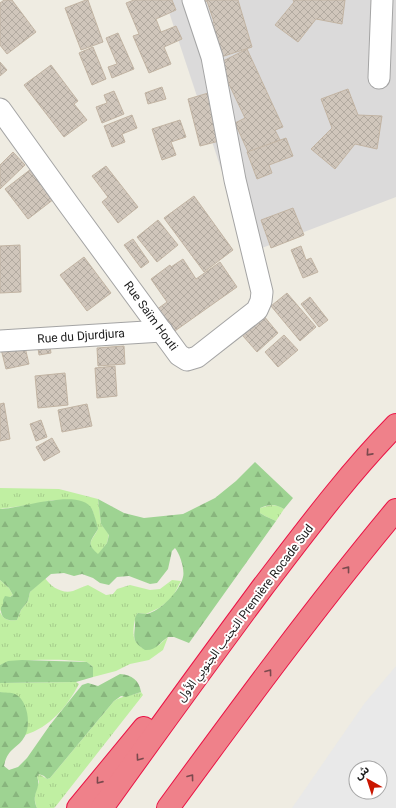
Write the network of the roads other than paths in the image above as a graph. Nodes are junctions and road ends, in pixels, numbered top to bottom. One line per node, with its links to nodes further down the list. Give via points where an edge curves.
1 (193, 0): 5 (street, Rue Saïm Houti, via 212,57 235,180 262,292 258,310 192,360 183,359)
2 (382, 0): 3 (street)
3 (379, 78)
4 (0, 109): 5 (street, Rue Saïm Houti)
5 (162, 331): 6 (street, Rue du Djurdjura)
6 (0, 341)
7 (396, 425): 9 (highway, التجنب الجنوبي الأول Première Rocade Sud, one-way to 9, via 334,494)
8 (396, 510): 12 (highway, one-way to 8, via 308,619)
9 (243, 614): 10 (highway, one-way to 10); 11 (highway, التجنب الجنوبي الأول Première Rocade Sud, one-way to 11)
10 (78, 808)
11 (102, 808)
12 (168, 808)

